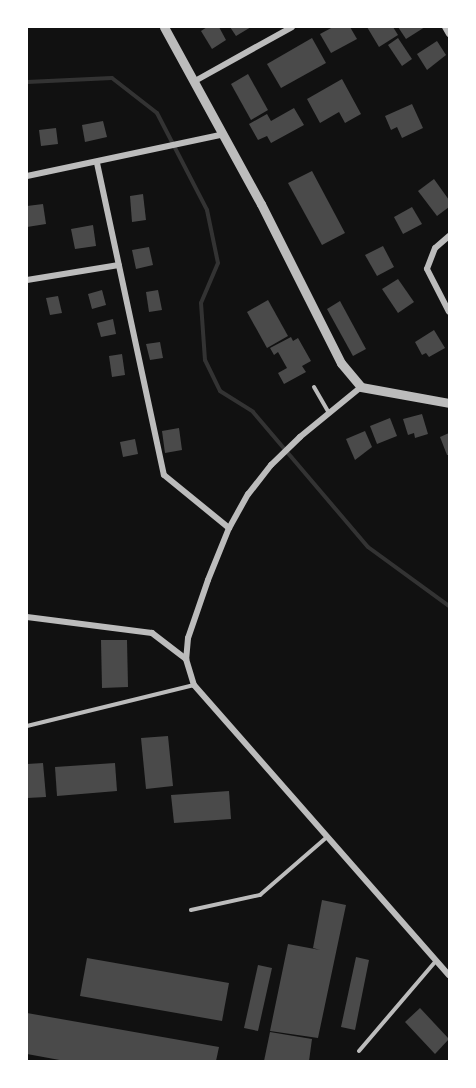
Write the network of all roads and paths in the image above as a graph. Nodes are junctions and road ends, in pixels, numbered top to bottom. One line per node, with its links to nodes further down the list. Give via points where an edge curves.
1 (164, 27): 5 (street)
2 (292, 27): 5 (street)
3 (445, 27): 4 (street)
4 (449, 34)
5 (195, 81): 6 (street)
6 (224, 134): 7 (street); 14 (street, via 341,363)
7 (97, 163): 8 (street); 10 (street)
8 (27, 176)
9 (449, 236): 12 (street, via 435,248 427,269)
10 (119, 265): 11 (street); 17 (street, via 164,475)
11 (27, 280)
12 (449, 312)
13 (314, 387): 16 (lane)
14 (361, 387): 15 (street); 16 (street)
15 (449, 403)
16 (329, 413): 17 (street, via 271,465 248,494)
17 (229, 528): 19 (street, via 188,638)
18 (27, 617): 19 (street, via 152,633)
19 (186, 659): 20 (street)
20 (194, 685): 21 (lane); 22 (street)
21 (27, 726)
22 (327, 837): 23 (lane, via 260,895); 24 (street)
23 (191, 910)
24 (437, 960): 25 (street); 26 (lane)
25 (449, 975)
26 (359, 1051)

